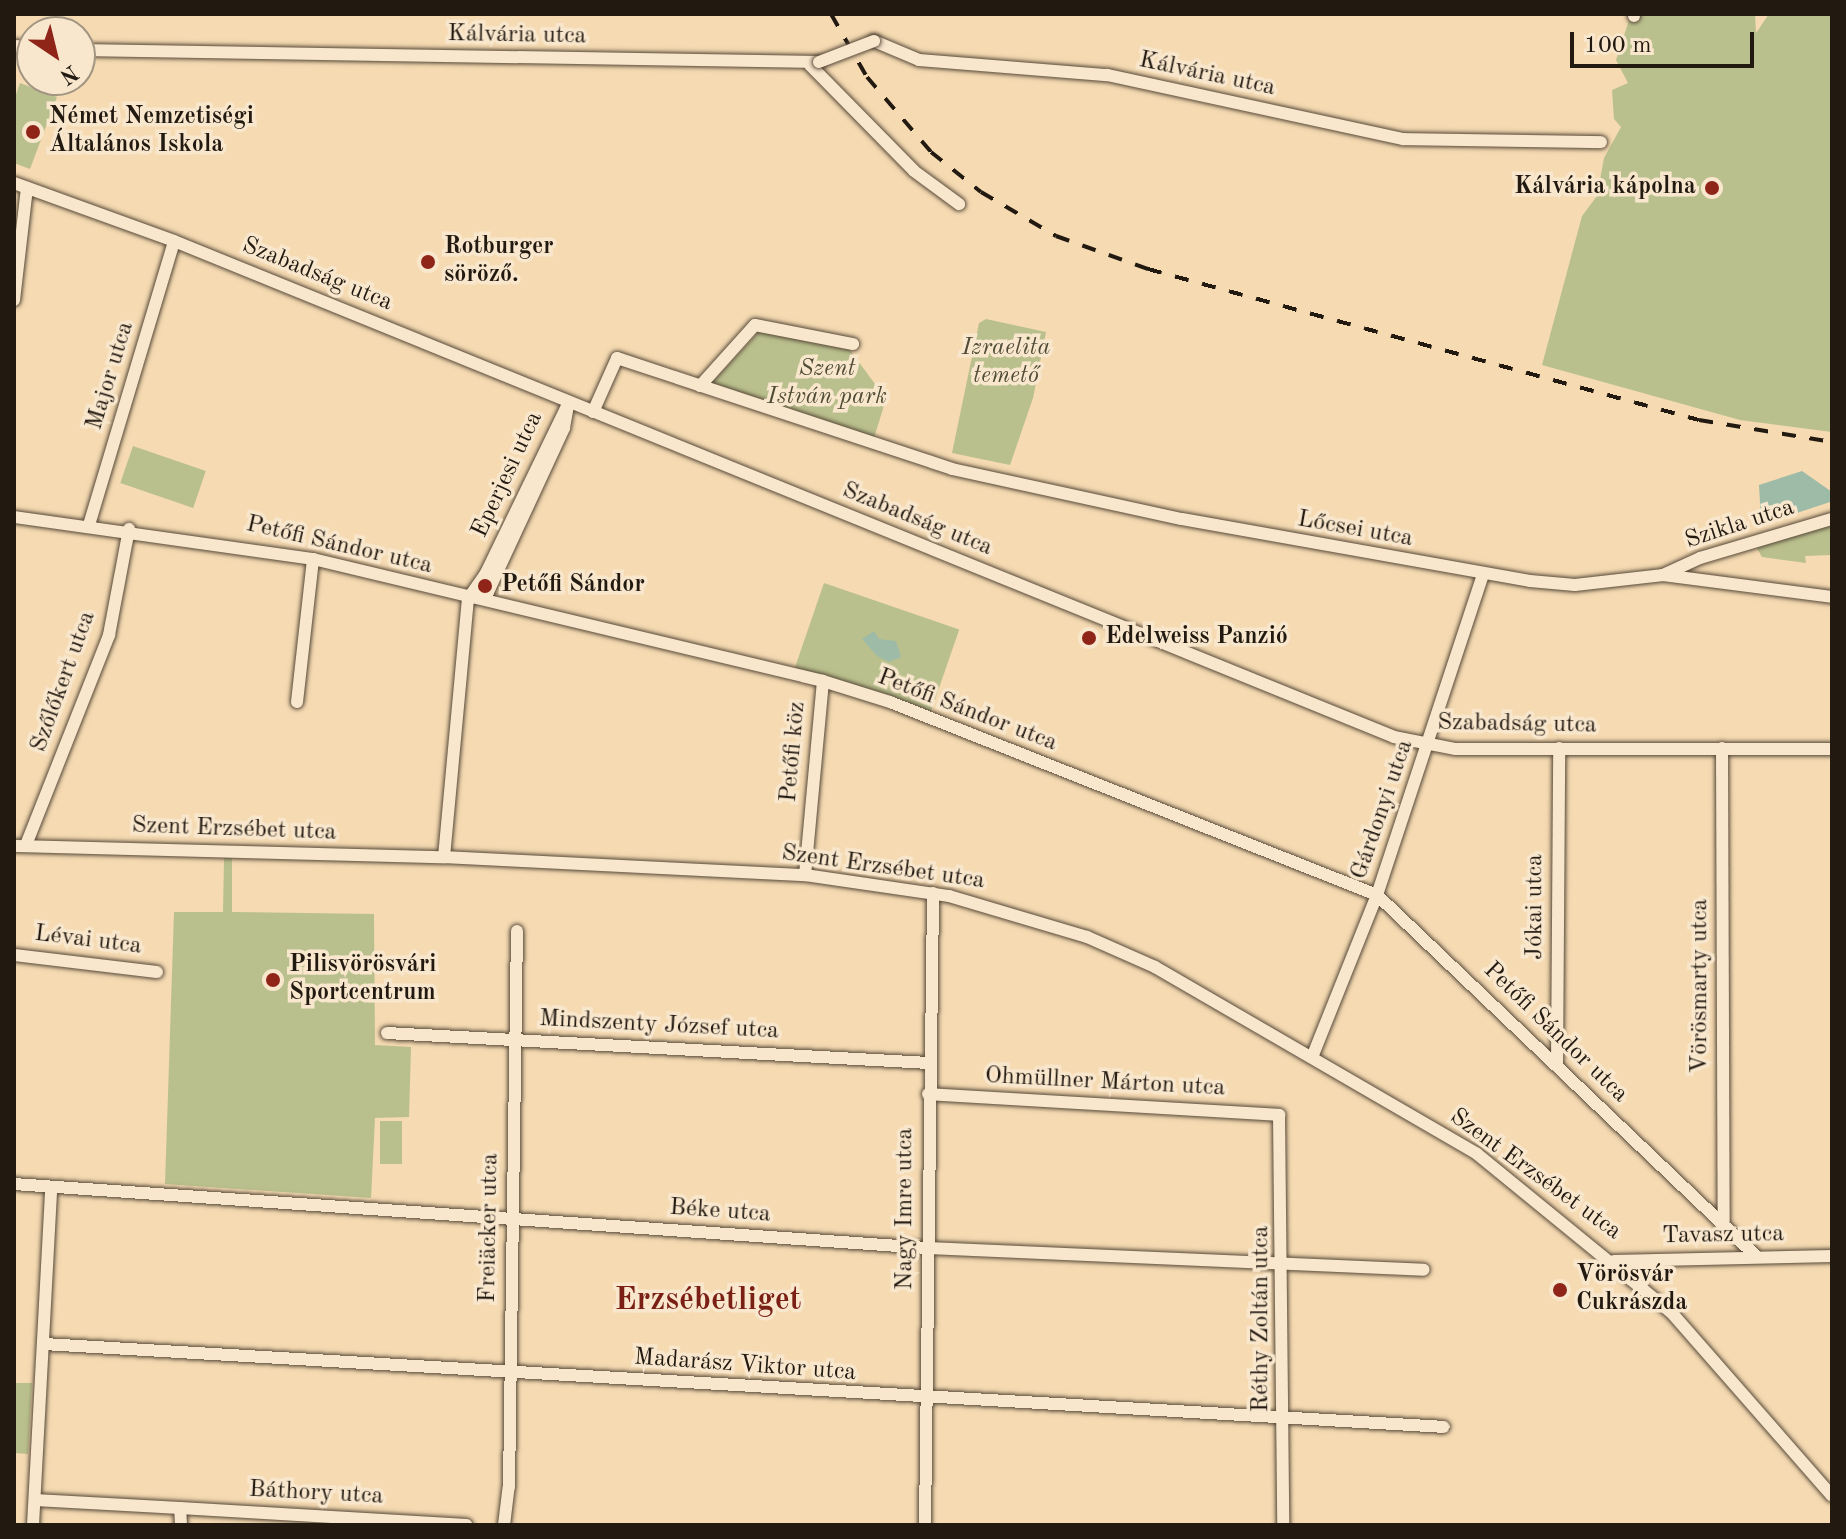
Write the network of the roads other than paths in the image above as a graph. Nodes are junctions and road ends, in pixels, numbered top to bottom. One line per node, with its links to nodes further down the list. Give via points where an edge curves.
1 (96, 50): 2 (street, Kálvária utca)
2 (814, 63): 3 (street, Kálvária utca, bridge, via 874,41 919,60 1107,75 1432,143); 6 (street, via 914,171)
3 (1601, 142)
4 (14, 183): 5 (street, Szabadság utca)
5 (27, 188): 7 (street, Szabadság utca); 8 (street)
6 (959, 204)
7 (174, 241): 11 (street, Szabadság utca); 15 (street, Major utca)
8 (14, 300)
9 (853, 344): 10 (street, via 755,325)
10 (700, 386): 12 (street, via 617,358); 18 (street, Lőcsei utca, via 878,444 1064,496)
11 (569, 402): 12 (street, Szabadság utca); 21 (street, Eperjesi utca, via 564,428 488,592)
12 (593, 412): 24 (street, Szabadság utca)
13 (14, 517): 15 (street, Petőfi Sándor utca)
14 (1832, 519): 19 (street, Szikla utca, via 1700,558)
15 (89, 525): 16 (street, Petőfi Sándor utca)
16 (129, 529): 17 (street, Petőfi Sándor utca); 28 (street, Szőlőkert utca, via 109,635)
17 (313, 559): 21 (street, Petőfi Sándor utca); 23 (street)
18 (1483, 575): 19 (street, Lőcsei utca, via 1575,585); 24 (street, Gárdonyi utca)
19 (1663, 575): 20 (street, Lőcsei utca)
20 (1832, 597)
21 (468, 599): 22 (street, Petőfi Sándor utca); 29 (street)
22 (823, 681): 30 (street, Petőfi köz); 32 (street, Petőfi Sándor utca, via 890,702)
23 (297, 702)
24 (1428, 747): 25 (street, Szabadság utca); 32 (street, Gárdonyi utca)
25 (1559, 748): 26 (street, Szabadság utca); 40 (street, Jókai utca)
26 (1722, 748): 27 (street, Szabadság utca); 46 (street, Vörösmarty utca)
27 (1832, 749)
28 (20, 846): 29 (street, Szent Erzsébet utca)
29 (444, 857): 30 (street, Szent Erzsébet utca)
30 (805, 875): 31 (street, Szent Erzsébet utca)
31 (933, 893): 38 (street, Szent Erzsébet utca, via 1016,912 1087,937 1155,967); 39 (street, Nagy Imre utca)
32 (1377, 895): 38 (street, Gárdonyi utca); 40 (street, Petőfi Sándor utca)
33 (517, 931): 37 (street, Freiäcker utca)
34 (14, 955): 35 (street, Lévai utca)
35 (157, 972)
36 (387, 1033): 37 (street, Mindszenty József utca)
37 (514, 1040): 39 (street, Mindszenty József utca); 45 (street, Freiäcker utca)
38 (1313, 1055): 50 (street, Szent Erzsébet utca, via 1477,1154)
39 (929, 1063): 41 (street, Nagy Imre utca)
40 (1557, 1066): 46 (street, Petőfi Sándor utca)
41 (928, 1094): 42 (street, Ohmüllner Márton utca); 47 (street, Nagy Imre utca)
42 (1279, 1115): 51 (street, Réthy Zoltán utca)
43 (14, 1184): 44 (street, Béke utca)
44 (51, 1188): 45 (street, Béke utca); 53 (street)
45 (512, 1221): 47 (street, Béke utca); 54 (street, Freiäcker utca)
46 (1724, 1224): 48 (street, Petőfi Sándor utca)
47 (928, 1248): 51 (street, Béke utca); 55 (street, Nagy Imre utca)
48 (1756, 1256): 49 (street, Tavasz utca); 50 (street, Tavasz utca)
49 (1832, 1256)
50 (1614, 1261): 58 (street, Szent Erzsébet utca, via 1699,1340)
51 (1283, 1266): 52 (street, Béke utca); 56 (street, Réthy Zoltán utca)
52 (1424, 1270)
53 (44, 1344): 54 (street, Madarász Viktor utca); 59 (street)
54 (510, 1374): 55 (street, Madarász Viktor utca); 64 (street, Freiäcker utca)
55 (927, 1399): 56 (street, Madarász Viktor utca); 65 (street, Nagy Imre utca)
56 (1285, 1419): 57 (street, Madarász Viktor utca); 66 (street, Réthy Zoltán utca)
57 (1444, 1427)
58 (1832, 1496)
59 (35, 1500): 60 (street, Báthory utca); 61 (street)
60 (180, 1508): 62 (street); 63 (street, Báthory utca)
61 (33, 1525)
62 (181, 1525)
63 (466, 1525)
64 (504, 1525)
65 (925, 1525)
66 (1283, 1525)

